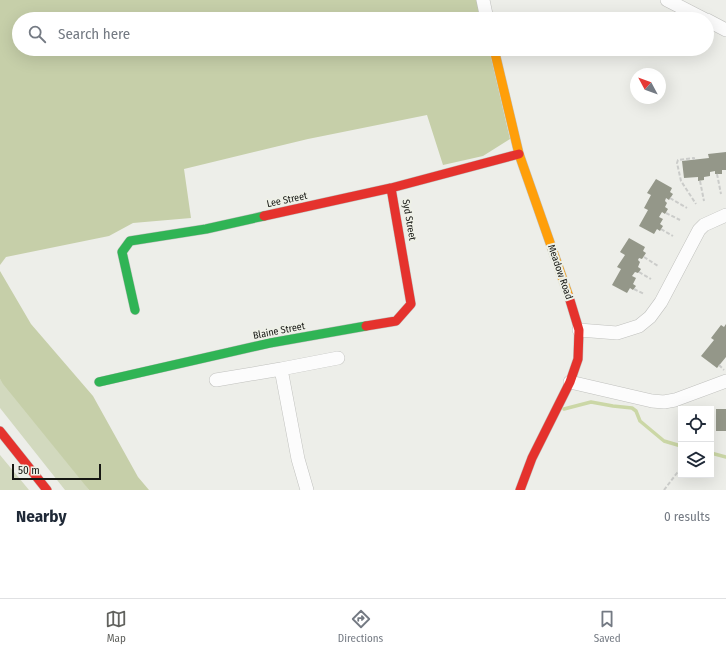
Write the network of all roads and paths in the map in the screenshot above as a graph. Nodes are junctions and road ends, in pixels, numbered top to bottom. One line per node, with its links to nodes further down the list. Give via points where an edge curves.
1 (482, 0): 3 (street)
2 (667, 0): 4 (street)
3 (485, 12)
4 (690, 12)
5 (714, 24): 6 (street)
6 (726, 30)
7 (496, 56): 8 (main road, Meadow Road)
8 (519, 154): 12 (main road, Lee Street); 31 (main road, Meadow Road)
9 (694, 160): 16 (path, via 677,162 681,181)
10 (717, 174): 13 (path)
11 (700, 181): 15 (path)
12 (392, 188): 23 (main road, Syd Street); 30 (main road, Lee Street, via 206,229 130,241 122,252)
13 (721, 194)
14 (670, 198): 17 (path)
15 (704, 201)
16 (696, 204)
17 (687, 208)
18 (666, 213): 20 (path)
19 (726, 215): 31 (street, via 699,230 661,302 650,317 638,326 617,333)
20 (680, 220)
21 (661, 229): 22 (path)
22 (673, 236)
23 (404, 256): 37 (main road, Blaine Street, via 411,304 396,321 270,343)
24 (644, 257): 25 (path)
25 (658, 266)
26 (639, 272): 27 (path)
27 (651, 279)
28 (634, 289): 29 (path)
29 (644, 294)
30 (135, 310)
31 (579, 330): 38 (main road, Meadow Road, via 578,359)
32 (338, 358): 34 (street)
33 (719, 365): 35 (path)
34 (281, 369): 36 (street); 42 (street, via 298,459)
35 (725, 375): 38 (street, via 691,393 664,402)
36 (216, 380)
37 (99, 382)
38 (570, 382): 43 (main road, Meadow Road, via 532,458)
39 (0, 431): 41 (main road)
40 (678, 473): 44 (path)
41 (47, 490)
42 (307, 490)
43 (520, 490)
44 (664, 490)

